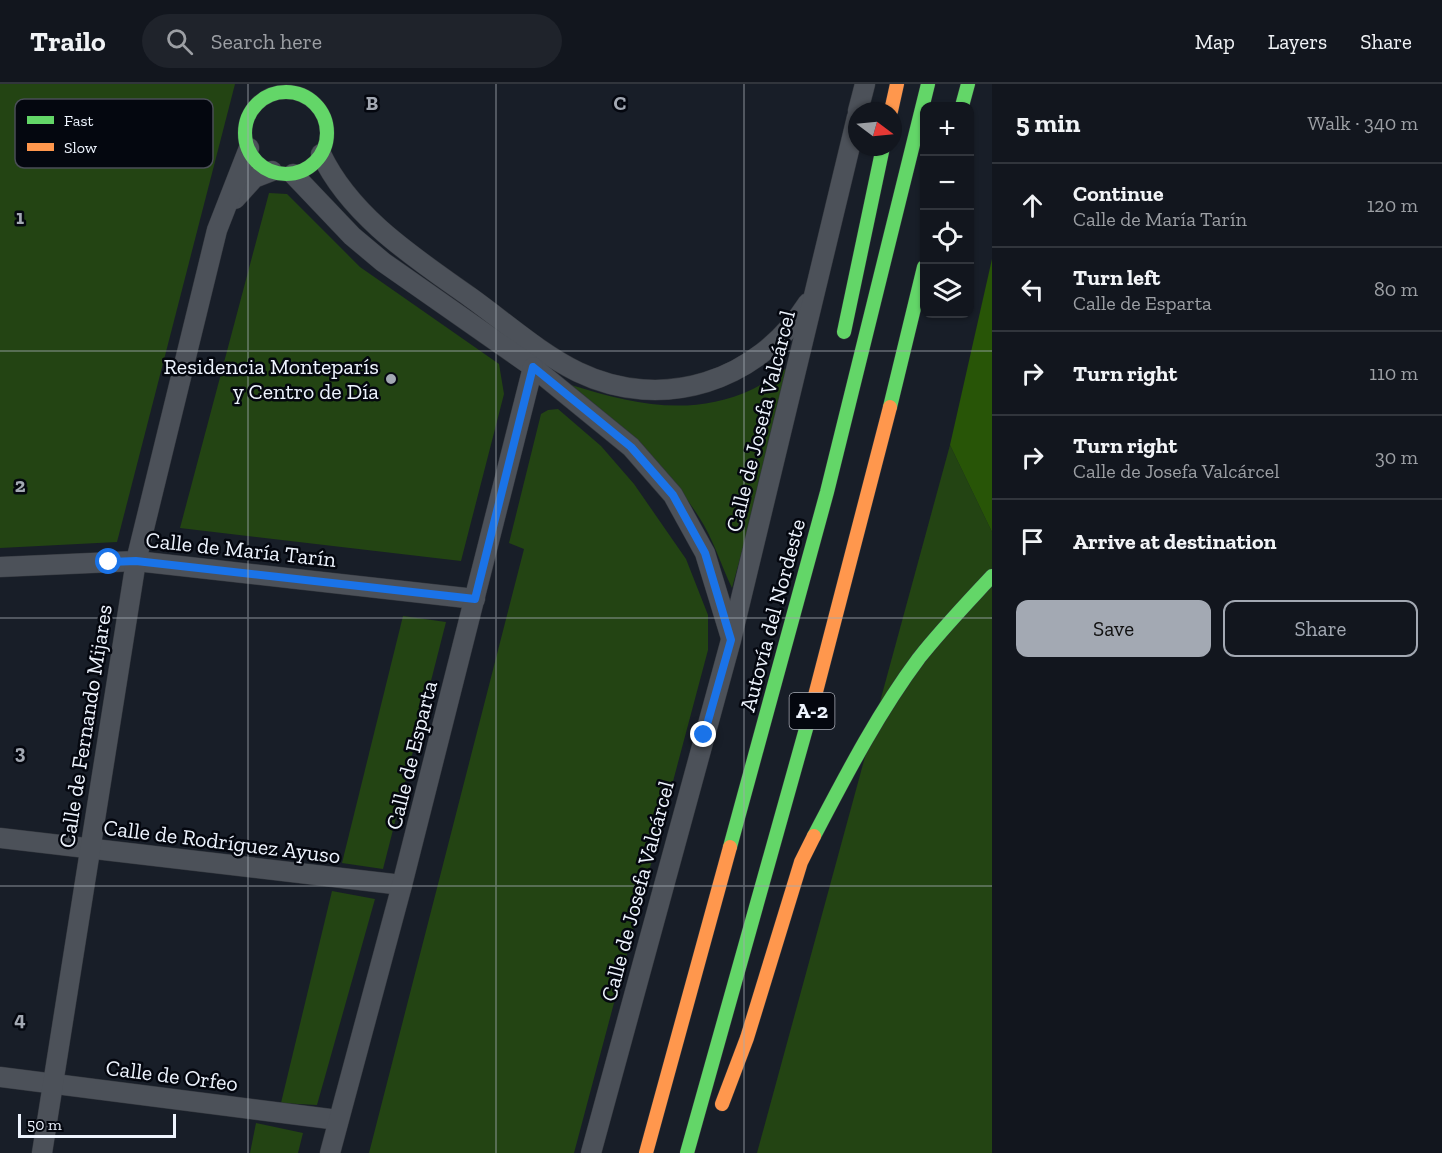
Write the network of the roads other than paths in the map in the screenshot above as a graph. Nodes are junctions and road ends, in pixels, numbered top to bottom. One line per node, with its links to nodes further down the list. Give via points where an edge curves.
1 (268, 84): 7 (main road)
2 (302, 84): 8 (main road)
3 (864, 84): 9 (street)
4 (897, 84): 10 (main road)
5 (928, 84): 24 (main road, Autovía del Nordeste / A-2)
6 (968, 84): 11 (main road)
7 (261, 99): 8 (main road, via 273,93 294,93); 12 (main road, via 246,122)
8 (308, 99): 13 (main road, via 318,107 326,124 327,138)
9 (860, 102)
10 (893, 102)
11 (963, 102)
12 (249, 148): 16 (main road, via 256,160); 18 (street, Calle de Fernando Mijares)
13 (321, 154): 17 (main road, via 309,168); 20 (street, via 332,176 352,200 414,258 540,348 577,372 603,382 660,389 691,387 721,378 771,348 794,325)
14 (848, 155): 20 (street, Calle de Josefa Valcárcel)
15 (881, 156): 21 (main road)
16 (272, 171): 17 (main road); 18 (street, Calle de Fernando Mijares, via 254,178)
17 (293, 174): 22 (street, via 352,236 383,262)
18 (226, 207): 25 (street, Calle de Fernando Mijares, via 217,230)
19 (920, 284): 41 (main road, A-2, via 778,840)
20 (816, 291): 29 (street, Calle de Josefa Valcárcel)
21 (843, 341)
22 (533, 367): 28 (street, Calle de Esparta); 29 (street, via 631,447 673,495 705,553)
23 (830, 422): 24 (main road)
24 (827, 492): 40 (main road, Autovía del Nordeste / A-2)
25 (136, 561): 26 (street, Calle de María Tarín); 28 (street, Calle de María Tarín); 31 (street, Calle de Fernando Mijares)
26 (0, 567)
27 (992, 576): 36 (main road, via 918,660 856,756 812,840 801,862 747,1038)
28 (475, 599): 32 (street, Calle de Esparta)
29 (731, 640): 39 (street, Calle de Josefa Valcárcel)
30 (0, 838): 31 (street, Calle de Rodríguez Ayuso)
31 (90, 850): 32 (street, Calle de Rodríguez Ayuso); 34 (street, Calle de Fernando Mijares)
32 (402, 885): 35 (street, Calle de Esparta)
33 (0, 1077): 34 (street, Calle de Orfeo)
34 (53, 1084): 35 (street, Calle de Orfeo); 37 (street, Calle de Fernando Mijares)
35 (338, 1120): 38 (street, Calle de Esparta)
36 (715, 1122)
37 (42, 1153)
38 (330, 1153)
39 (591, 1153)
40 (646, 1153)
41 (687, 1153)

